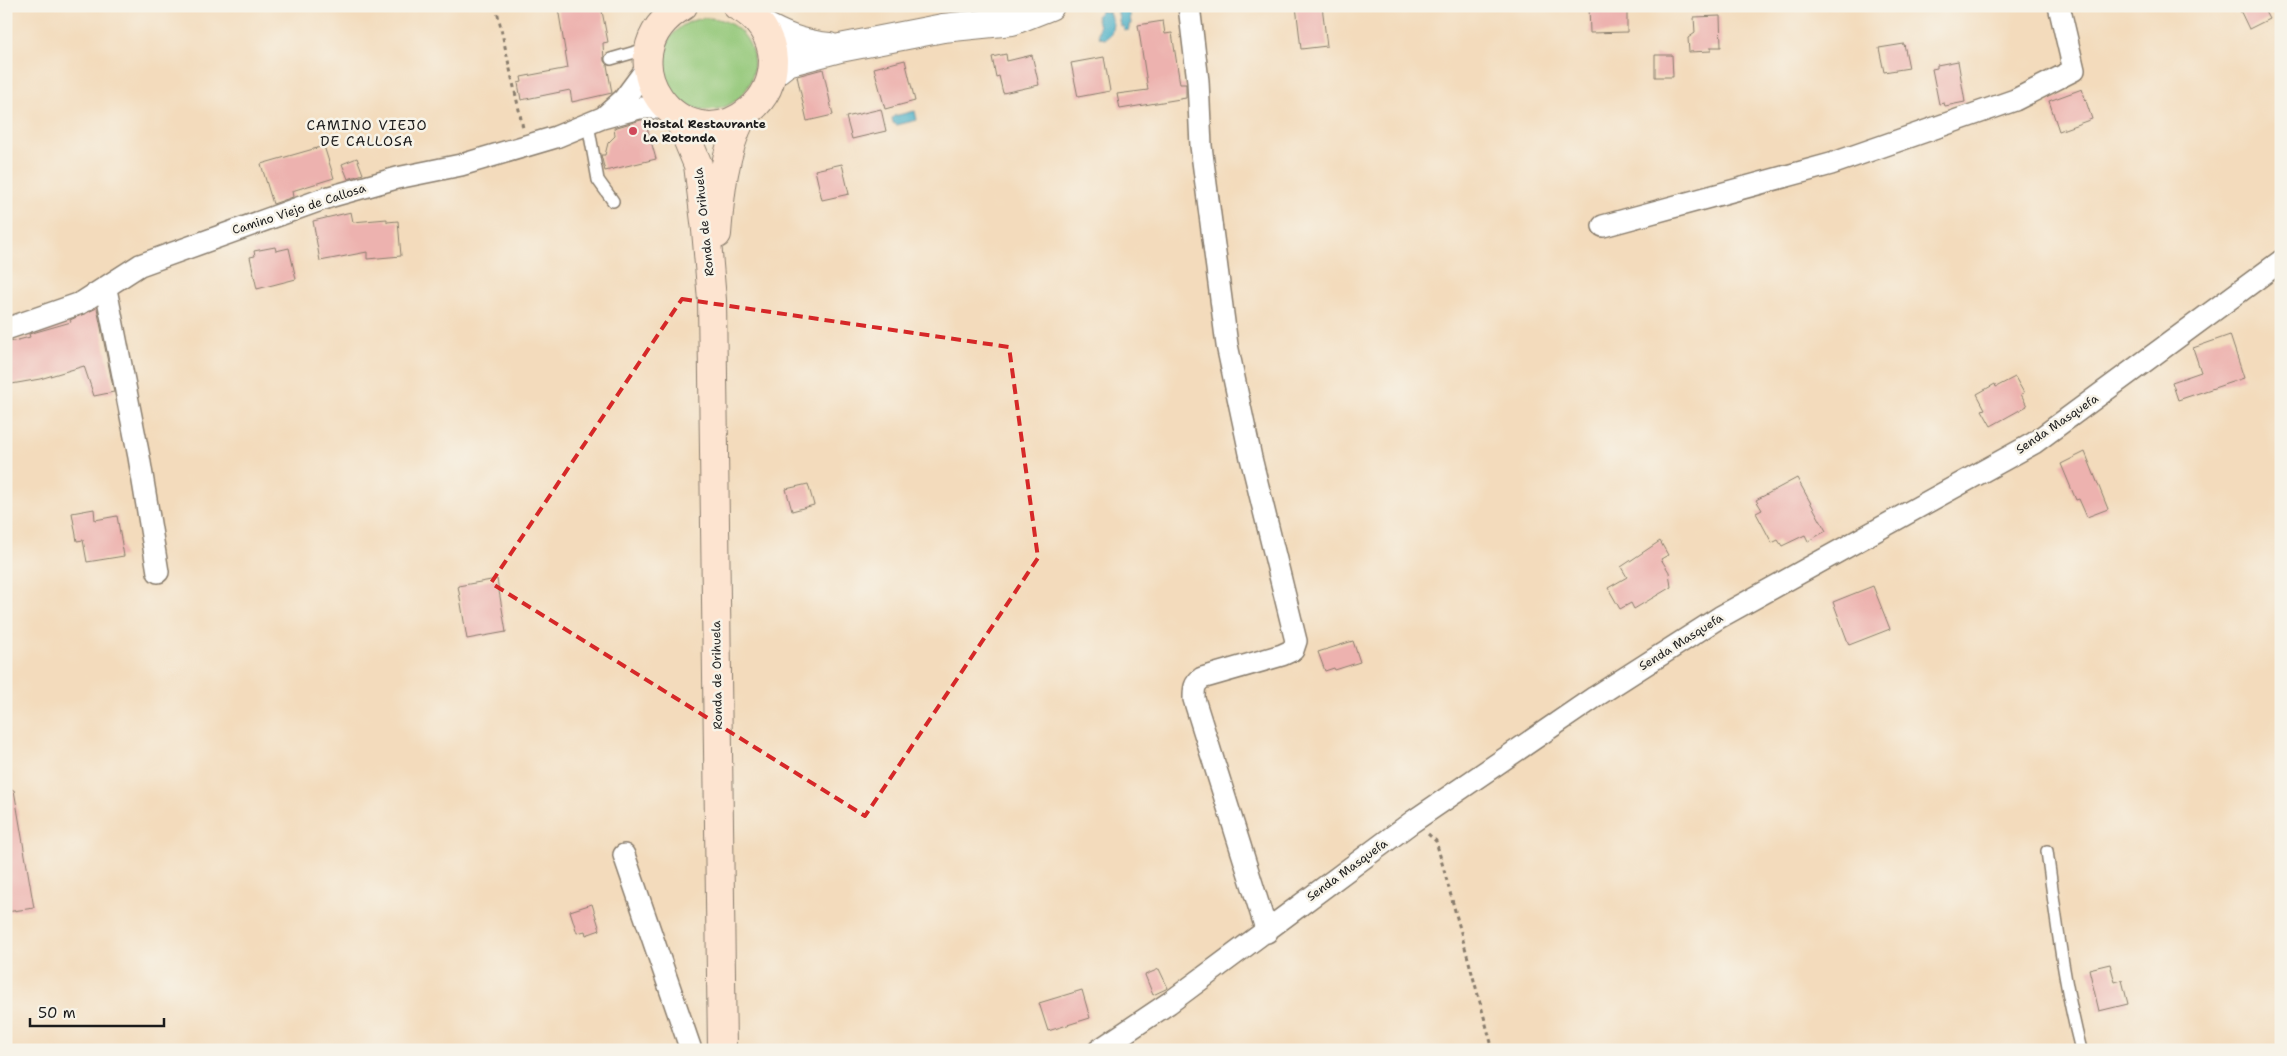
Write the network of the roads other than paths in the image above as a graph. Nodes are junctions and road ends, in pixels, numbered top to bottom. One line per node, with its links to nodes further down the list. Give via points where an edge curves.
1 (1050, 6): 6 (street, via 1012,21 943,28)
2 (1189, 6): 22 (street, via 1198,81 1201,146 1227,345 1296,641 1293,650 1202,678 1194,688 1194,699)
3 (2059, 6): 14 (street, via 2074,70 2016,100 1831,164)
4 (676, 9): 7 (main road, via 656,30)
5 (746, 11): 6 (street, via 783,37); 9 (main road, Ronda de Orihuela, via 768,37)
6 (840, 48): 9 (street, via 787,62)
7 (648, 58): 8 (lane); 10 (main road, Ronda de Orihuela, via 650,83 656,96); 12 (street, via 624,99)
8 (611, 59)
9 (773, 73): 11 (main road, Ronda de Orihuela, via 758,104)
10 (672, 112): 11 (main road, Ronda de Orihuela, via 694,124 710,126); 12 (street, via 639,108); 17 (main road, Ronda de Orihuela, via 698,165)
11 (742, 117): 17 (main road, Ronda de Orihuela, via 733,135 725,170)
12 (595, 121): 13 (lane, via 598,180); 16 (street, Camino Viejo de Callosa, via 556,137 461,165 397,178 320,200 140,265)
13 (613, 201)
14 (1603, 226)
15 (2281, 261): 22 (street, Senda Masquefa, via 2034,443 1720,617 1595,697 1412,822)
16 (106, 289): 18 (street, Camino Viejo de Callosa, via 81,303); 19 (street)
17 (712, 300): 24 (main road, Ronda de Orihuela)
18 (6, 329)
19 (158, 572)
20 (2047, 851): 26 (lane, via 2058,934)
21 (624, 855): 23 (street)
22 (1267, 932): 25 (street, Senda Masquefa)
23 (691, 1050)
24 (722, 1050)
25 (1099, 1050)
26 (2081, 1050)

